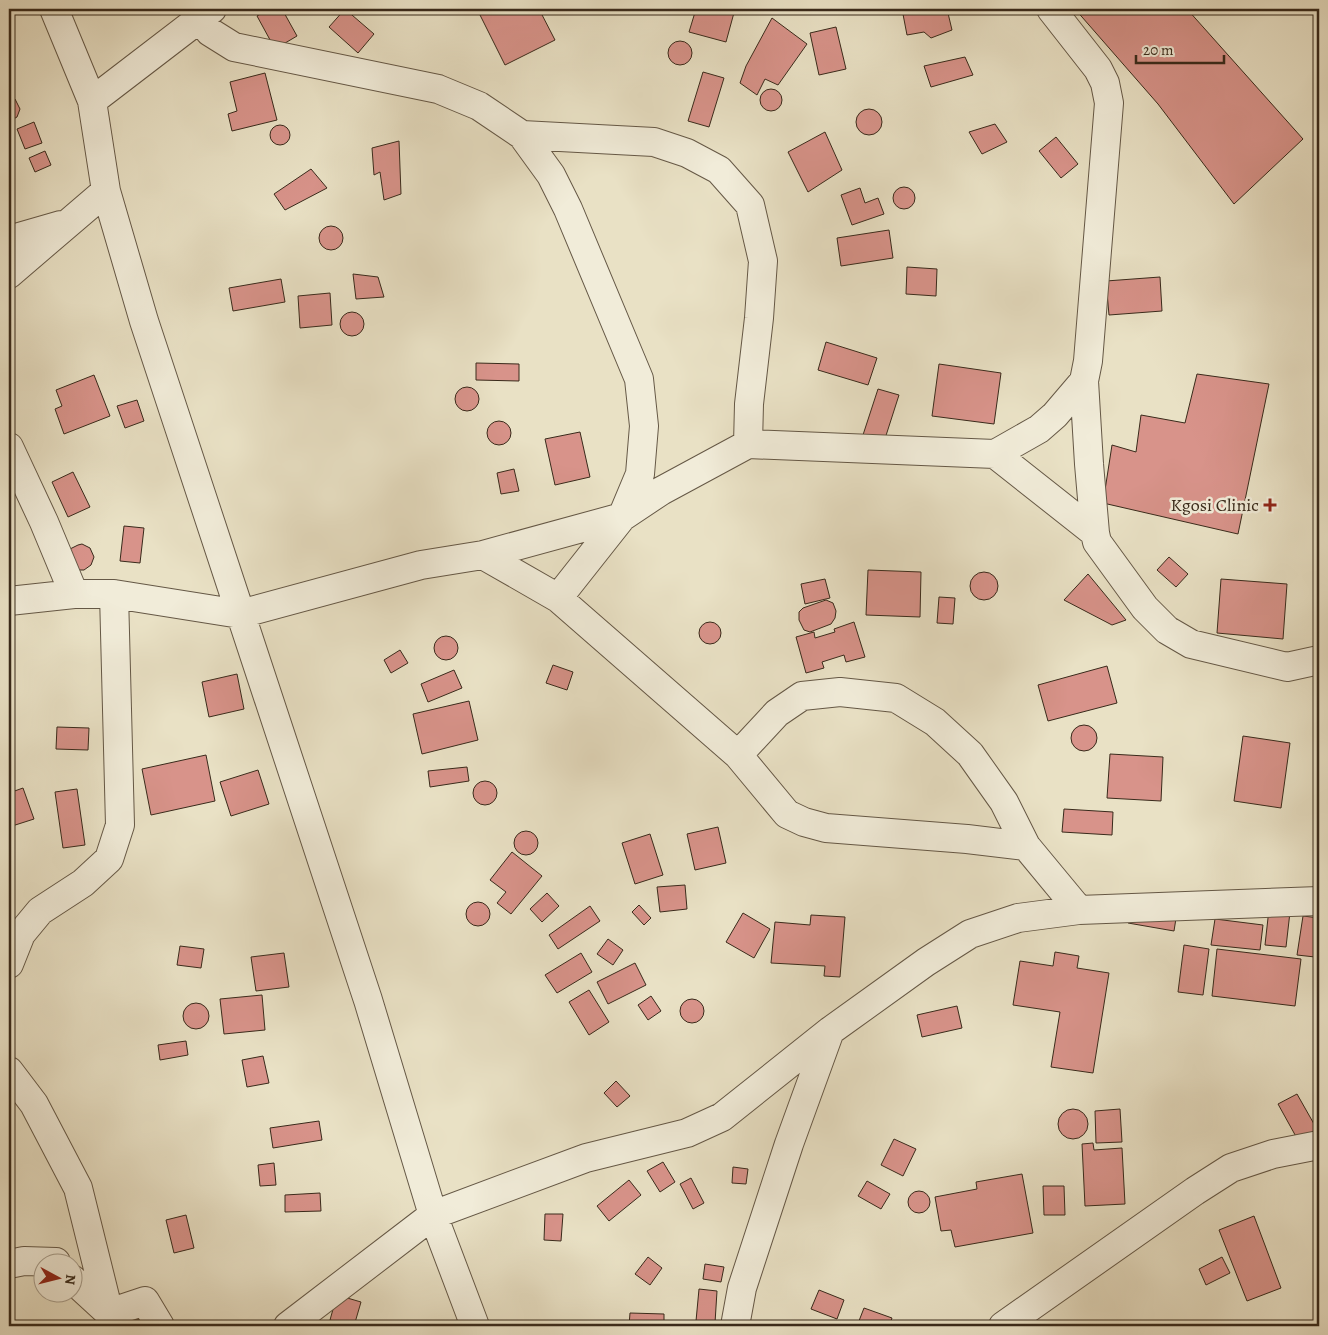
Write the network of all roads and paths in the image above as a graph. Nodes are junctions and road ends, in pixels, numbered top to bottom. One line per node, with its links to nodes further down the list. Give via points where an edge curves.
1 (54, 9): 4 (street)
2 (1052, 9): 10 (street, via 1098,69 1109,103)
3 (206, 14): 4 (street); 5 (street, via 210,32 234,48 438,89 479,106)
4 (92, 100): 6 (street)
5 (522, 136): 11 (street, via 654,142 687,153 719,170 750,205 763,261); 14 (street, via 551,175 568,209 639,379 644,426 640,474)
6 (106, 190): 7 (street); 21 (street, via 144,321)
7 (69, 223): 8 (street); 9 (street)
8 (9, 240)
9 (9, 274)
10 (1084, 381): 13 (street, via 1056,415 1038,430); 15 (street)
11 (748, 444): 13 (street); 14 (street)
12 (9, 447): 17 (street)
13 (995, 454): 15 (street)
14 (622, 517): 16 (street); 19 (street)
15 (1096, 533): 22 (street, via 1097,542 1145,608 1167,630 1191,644 1287,667)
16 (483, 555): 19 (street); 21 (street, via 421,565)
17 (74, 594): 18 (street); 20 (street)
18 (114, 594): 21 (street); 27 (street, via 120,826 109,859 83,884 40,911 21,934)
19 (558, 598): 23 (street)
20 (9, 601)
21 (240, 614): 31 (street, via 368,1000)
22 (1319, 660)
23 (738, 755): 24 (street, via 787,814 804,822 826,828); 24 (street, via 777,713 802,696 840,692 896,698 935,722 970,754 1004,802)
24 (1026, 846): 26 (street)
25 (1319, 901): 26 (street)
26 (1079, 910): 28 (street, via 1018,918 970,934)
27 (9, 964)
28 (830, 1031): 31 (street, via 714,1121 687,1133 586,1158); 39 (street, via 788,1144 742,1288)
29 (9, 1071): 35 (street, via 34,1104 78,1188)
30 (1319, 1144): 40 (street, via 1231,1168)
31 (433, 1215): 37 (street); 38 (street)
32 (32, 1262): 33 (street)
33 (9, 1264)
34 (82, 1287): 35 (street)
35 (109, 1313): 36 (street, via 146,1301)
36 (160, 1326)
37 (288, 1326)
38 (475, 1326)
39 (735, 1326)
40 (1004, 1326)

